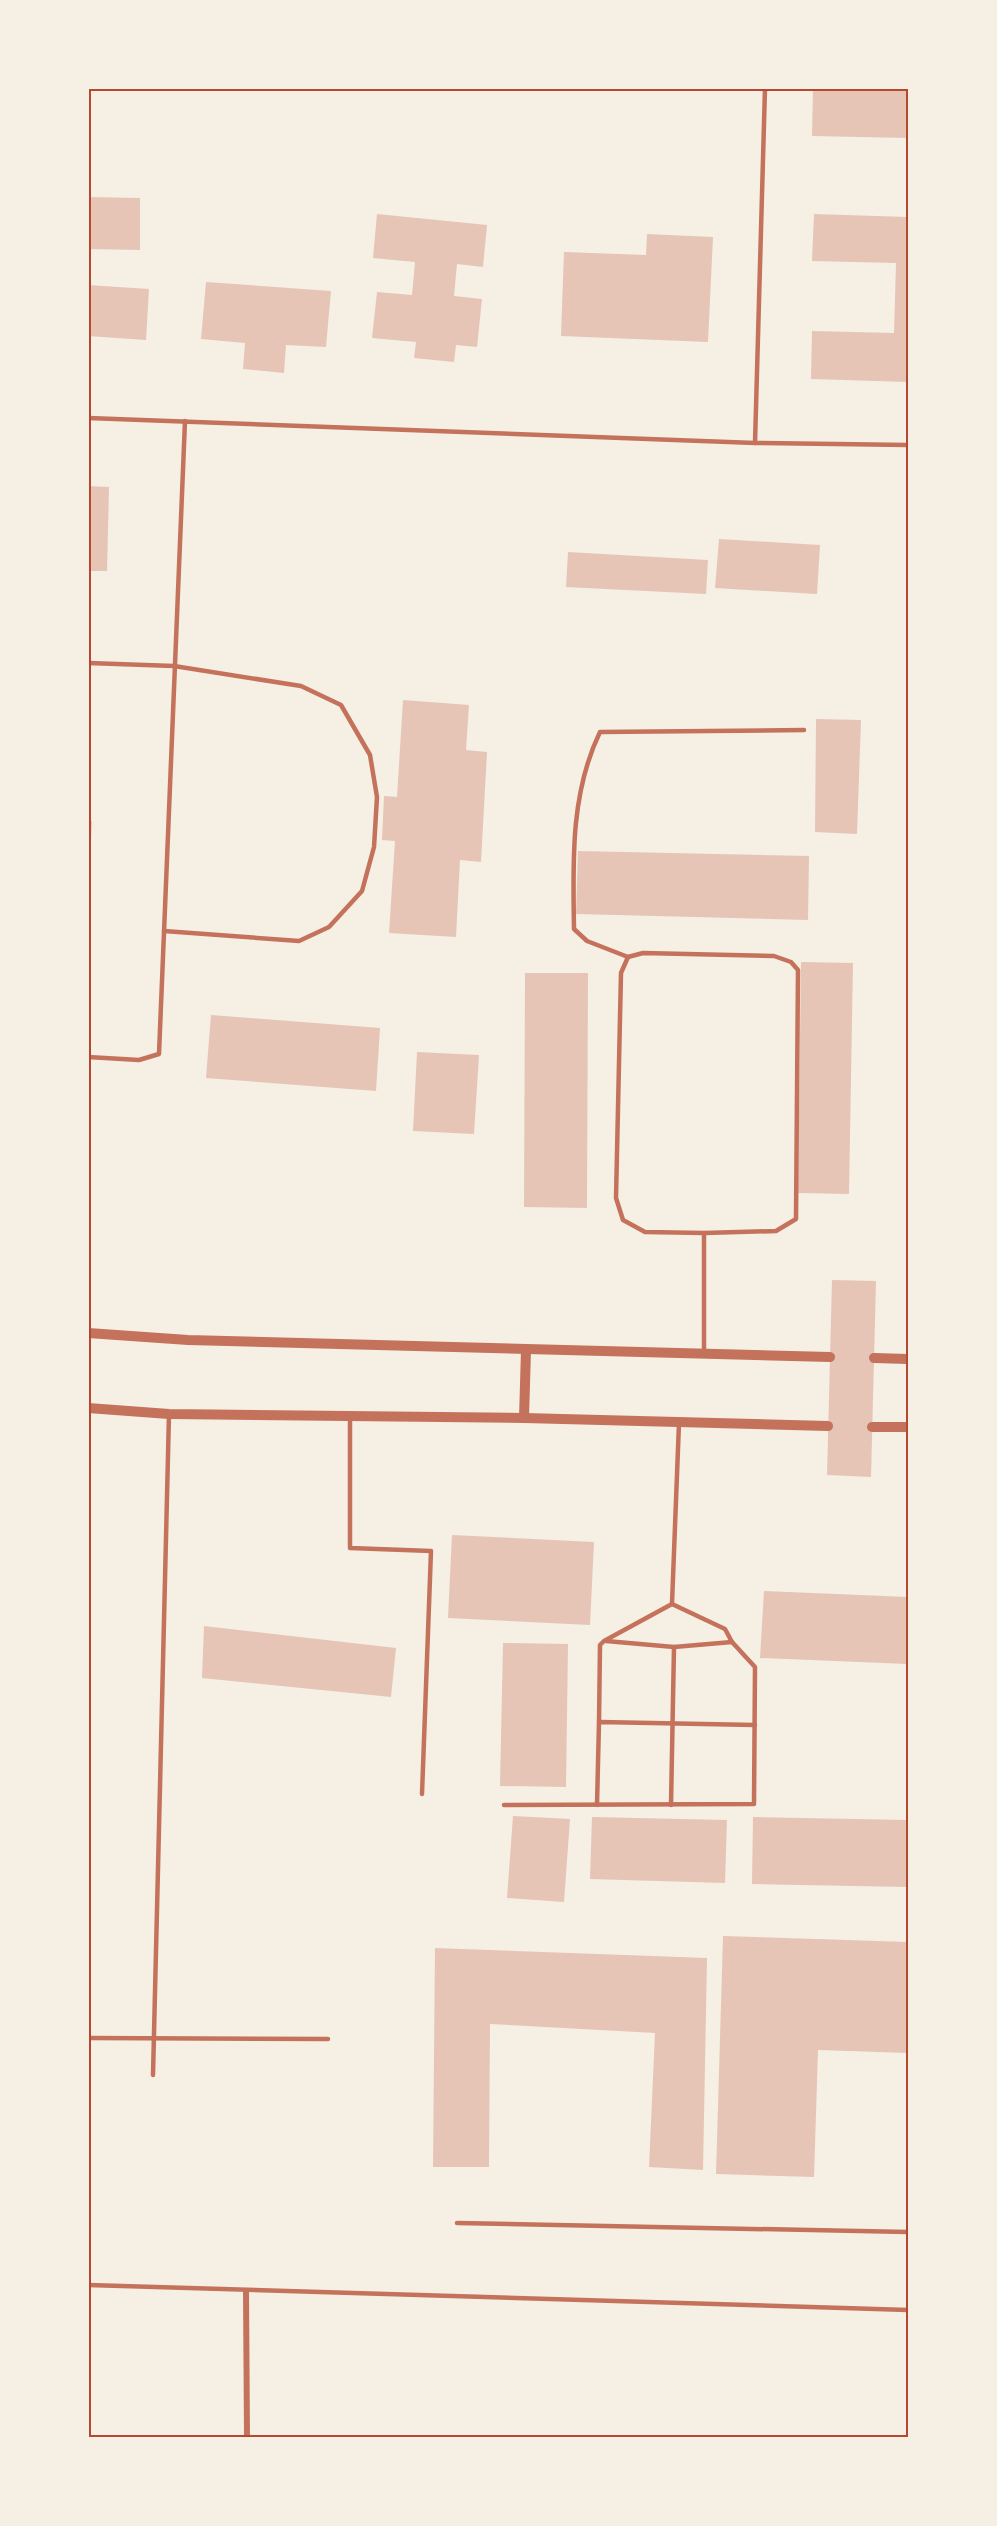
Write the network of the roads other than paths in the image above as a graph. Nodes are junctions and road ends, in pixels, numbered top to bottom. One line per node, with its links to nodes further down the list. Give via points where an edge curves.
1 (765, 88): 4 (lane)
2 (88, 418): 3 (lane)
3 (185, 421): 4 (lane); 7 (lane)
4 (755, 443): 5 (lane)
5 (909, 445)
6 (88, 663): 7 (lane)
7 (174, 666): 9 (lane); 9 (lane, via 301,686 341,705 370,755 377,797 374,847 362,891 329,927 299,942)
8 (804, 730): 10 (lane, via 600,732 588,757 573,841 574,929 587,942)
9 (164, 931): 11 (lane, via 159,1054 140,1060)
10 (628, 957): 12 (lane, via 621,973 616,1198 623,1220 645,1232); 12 (lane, via 643,953 774,956 791,962 798,970 796,1219 776,1231)
11 (88, 1057)
12 (704, 1233): 15 (lane)
13 (88, 1333): 14 (street, via 188,1340)
14 (526, 1350): 15 (street); 22 (street)
15 (704, 1353): 16 (street)
16 (830, 1357)
17 (874, 1358): 18 (street)
18 (909, 1359)
19 (88, 1408): 20 (street)
20 (169, 1413): 21 (street); 39 (lane)
21 (350, 1416): 22 (street); 34 (lane, via 350,1548 431,1551)
22 (524, 1418): 23 (street)
23 (679, 1421): 24 (street); 27 (lane)
24 (828, 1426)
25 (872, 1427): 26 (street)
26 (909, 1427)
27 (672, 1604): 28 (lane); 29 (lane, via 725,1629)
28 (604, 1641): 30 (lane); 31 (lane, via 600,1646)
29 (732, 1642): 30 (lane); 33 (lane, via 755,1667)
30 (674, 1647): 32 (lane)
31 (599, 1722): 32 (lane); 36 (lane)
32 (673, 1724): 33 (lane); 37 (lane)
33 (755, 1725): 37 (lane, via 754,1804)
34 (422, 1794)
35 (504, 1805): 36 (lane)
36 (597, 1805): 37 (lane)
37 (671, 1805)
38 (88, 2038): 39 (lane)
39 (154, 2038): 40 (lane); 41 (lane)
40 (328, 2039)
41 (153, 2075)
42 (457, 2223): 43 (lane)
43 (909, 2232)
44 (88, 2285): 45 (lane)
45 (246, 2291): 46 (lane); 47 (street)
46 (909, 2310)
47 (247, 2438)

